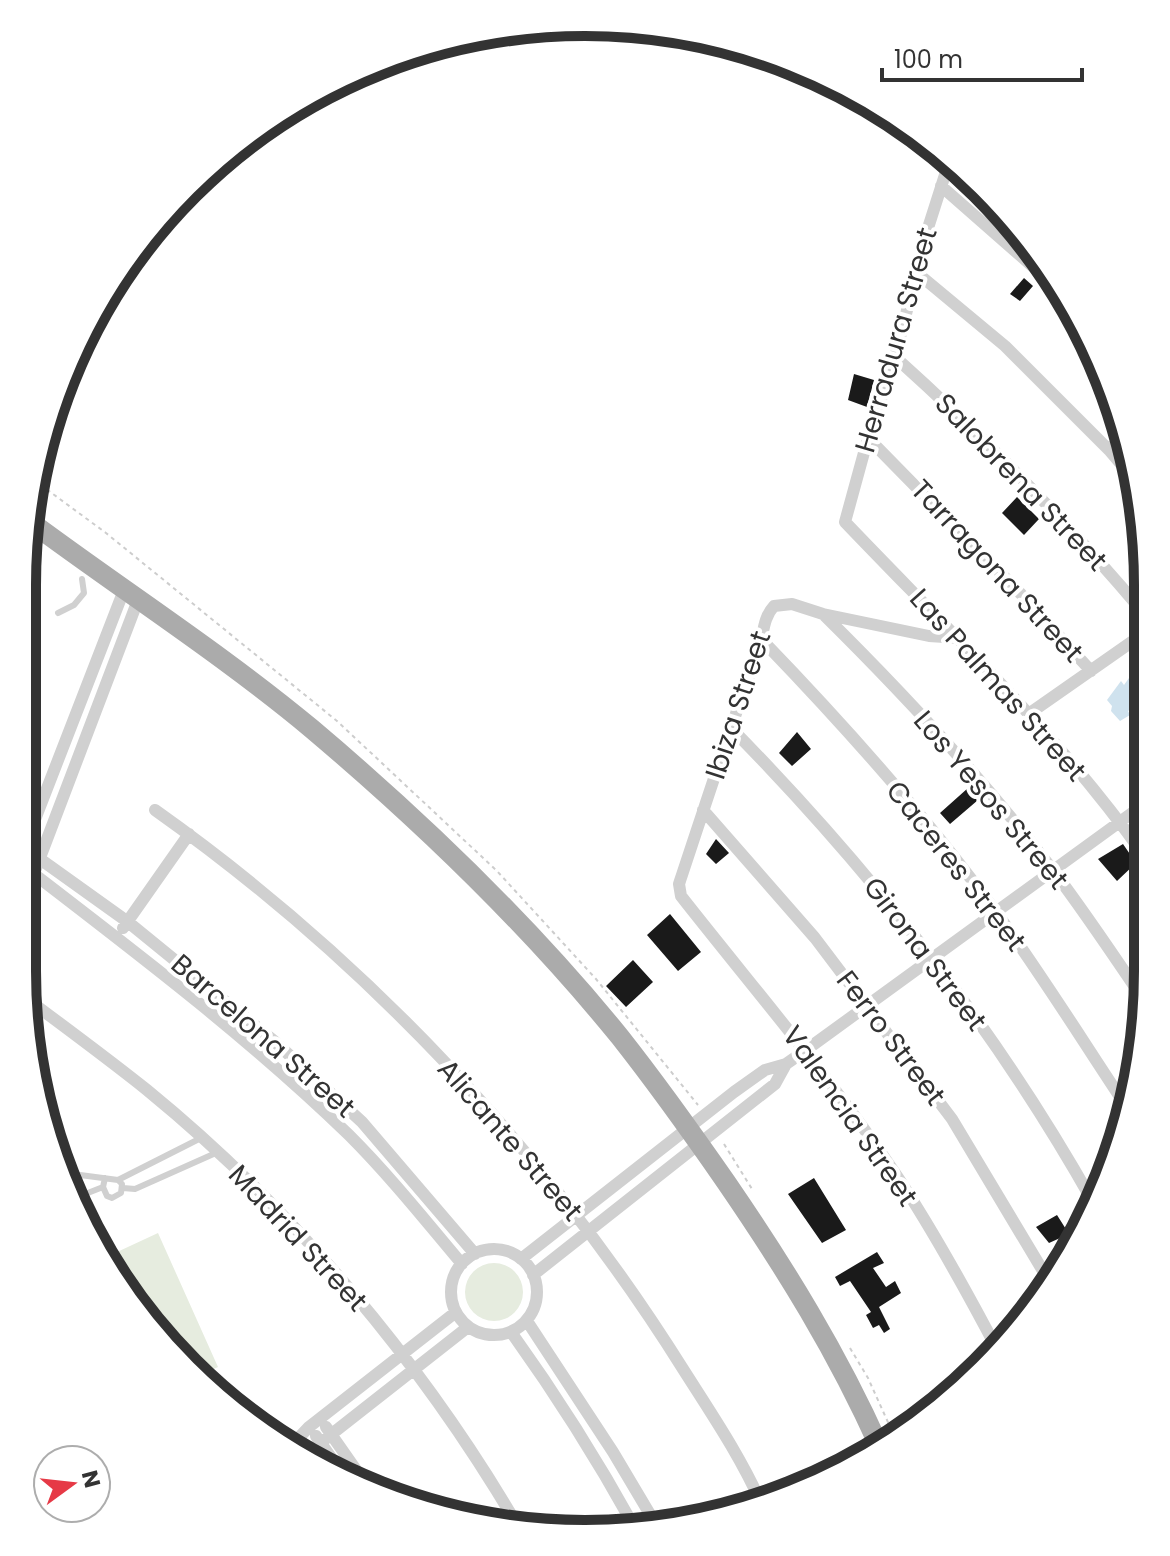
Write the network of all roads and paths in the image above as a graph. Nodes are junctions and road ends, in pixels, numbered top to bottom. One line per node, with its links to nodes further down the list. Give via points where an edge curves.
1 (946, 171): 2 (street, Herradura Street)
2 (941, 186): 3 (street); 4 (street, Herradura Street)
3 (1030, 264)
4 (916, 272): 5 (street, Herradura Street); 8 (street, via 1005,346)
5 (895, 357): 6 (street, Herradura Street); 14 (street, Salobrena Street, via 1019,475)
6 (868, 438): 10 (street, Herradura Street); 20 (street, Tarragona Street)
7 (1115, 444): 8 (street)
8 (1109, 450): 9 (street)
9 (1119, 462)
10 (845, 522): 17 (street, Las Palmas Street)
11 (39, 528): 13 (main road)
12 (82, 579): 15 (lane, via 84,593)
13 (131, 595): 26 (street); 31 (street); 45 (main road, via 310,728 428,833 541,946 619,1036)
14 (1134, 601)
15 (58, 613)
16 (823, 614): 17 (street, Ibiza Street); 18 (street, Ibiza Street, via 777,604 764,620); 33 (street, Los Yesos Street, via 881,670)
17 (960, 638): 21 (street, Las Palmas Street)
18 (762, 640): 22 (street, Ibiza Street); 36 (street, Caceres Street, via 842,723)
19 (1134, 640): 20 (street)
20 (1091, 671): 21 (street)
21 (1030, 713): 27 (street, Las Palmas Street)
22 (730, 727): 24 (street, Ibiza Street); 39 (street, Girona Street, via 860,867)
23 (155, 810): 28 (street, Alicante Street)
24 (703, 810): 35 (street, Ibiza Street, via 679,884); 41 (street, Ferro Street)
25 (1134, 811): 27 (street)
26 (36, 821)
27 (1119, 821): 29 (street, Las Palmas Street); 33 (street)
28 (189, 834): 37 (street); 55 (street, Alicante Street, via 376,993 519,1144)
29 (1134, 842)
30 (36, 857): 31 (street, Barcelona Street)
31 (40, 859): 32 (street); 37 (street, Barcelona Street)
32 (36, 863)
33 (1053, 870): 36 (street); 40 (street, Los Yesos Street)
34 (36, 877): 38 (street, Barcelona Street)
35 (681, 896): 43 (street, Valencia Street)
36 (996, 912): 39 (street); 44 (street, Caceres Street)
37 (128, 922): 38 (street); 57 (street, Barcelona Street, via 251,1021 362,1122)
38 (116, 937): 59 (street, Barcelona Street, via 264,1057 350,1137)
39 (931, 957): 41 (street); 53 (street, Girona Street)
40 (1134, 986)
41 (867, 1003): 43 (street); 60 (street, Ferro Street, via 952,1119)
42 (37, 1006): 46 (street, Madrid Street, via 148,1090)
43 (806, 1050): 45 (street, via 786,1064 775,1084); 66 (street, Valencia Street, via 898,1178)
44 (1119, 1096)
45 (693, 1135): 55 (street); 56 (street); 72 (main road, via 814,1319)
46 (201, 1138): 47 (street, Madrid Street); 50 (lane)
47 (218, 1152): 52 (lane, via 135,1189); 67 (street, Madrid Street, via 349,1288)
48 (75, 1174): 49 (lane)
49 (105, 1178): 50 (lane); 51 (lane)
50 (118, 1180): 52 (lane)
51 (103, 1187): 52 (lane, via 112,1198); 54 (lane)
52 (123, 1188)
53 (1087, 1192)
54 (84, 1194)
55 (577, 1215): 56 (street, Alicante Street); 58 (street)
56 (589, 1231): 61 (street); 78 (street, Alicante Street, via 653,1320)
57 (475, 1254): 58 (street, via 504,1250); 59 (street)
58 (521, 1259): 61 (street)
59 (462, 1264): 62 (street, via 452,1282)
60 (1044, 1272)
61 (533, 1275): 63 (street, via 536,1299)
62 (456, 1312): 64 (street); 67 (street)
63 (527, 1321): 65 (street); 80 (street)
64 (468, 1327): 65 (street, via 489,1335); 68 (street)
65 (511, 1332): 81 (street, via 582,1435)
66 (993, 1339)
67 (403, 1353): 68 (street, Madrid Street); 69 (street)
68 (414, 1368): 71 (street); 79 (street, Madrid Street)
69 (320, 1418): 70 (street); 71 (street)
70 (309, 1427): 73 (street); 74 (street)
71 (331, 1433): 74 (street); 77 (street)
72 (875, 1437)
73 (298, 1438)
74 (320, 1442): 75 (street); 76 (street)
75 (313, 1448)
76 (330, 1457)
77 (356, 1469)
78 (755, 1493)
79 (511, 1515)
80 (651, 1516)
81 (629, 1518)

